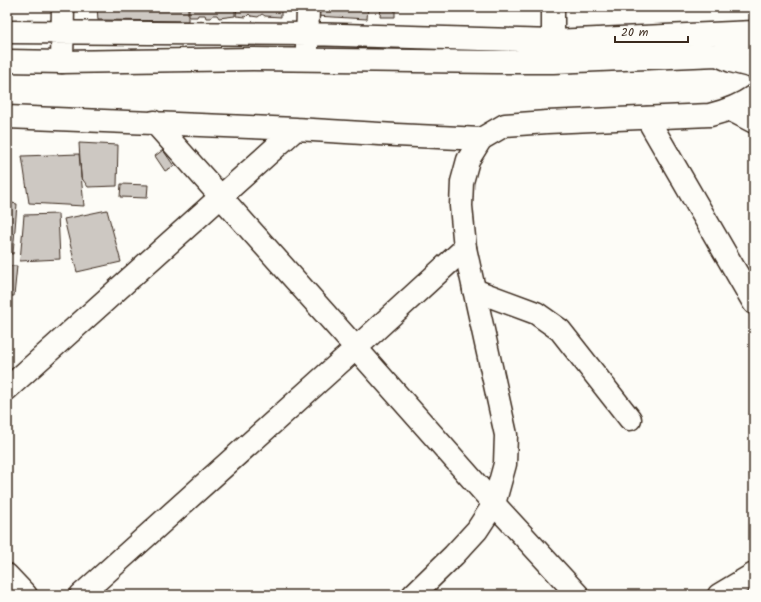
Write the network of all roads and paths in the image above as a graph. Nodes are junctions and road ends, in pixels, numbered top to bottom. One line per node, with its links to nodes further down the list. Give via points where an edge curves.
1 (63, 7): 6 (street)
2 (308, 7): 7 (street)
3 (553, 7): 9 (street)
4 (7, 32): 6 (street)
5 (754, 32): 9 (street)
6 (63, 33): 7 (street); 13 (street)
7 (308, 34): 9 (street); 11 (street)
8 (754, 40): 10 (street)
9 (553, 51): 10 (street); 11 (street, via 496,62)
10 (716, 55): 14 (street)
11 (307, 58): 13 (street)
12 (7, 61): 13 (street)
13 (62, 62)
14 (754, 67)
15 (754, 96): 16 (street)
16 (731, 110): 18 (street, via 710,115); 20 (street)
17 (7, 117): 19 (street)
18 (647, 118): 22 (street, via 505,125); 26 (street)
19 (154, 122): 21 (street); 23 (street)
20 (754, 122)
21 (296, 128): 22 (street); 23 (street)
22 (481, 139): 24 (street, via 468,160 462,182 461,206)
23 (221, 197): 27 (street); 28 (street)
24 (465, 248): 25 (street); 27 (street)
25 (474, 290): 29 (street, via 536,313 560,330); 30 (street, via 506,435 505,464)
26 (754, 303)
27 (356, 348): 30 (street); 34 (street)
28 (7, 389)
29 (630, 419)
30 (494, 504): 35 (street, via 477,530); 36 (street)
31 (754, 574): 37 (street)
32 (7, 575): 33 (street)
33 (26, 595)
34 (81, 595)
35 (413, 595)
36 (578, 595)
37 (719, 595)

